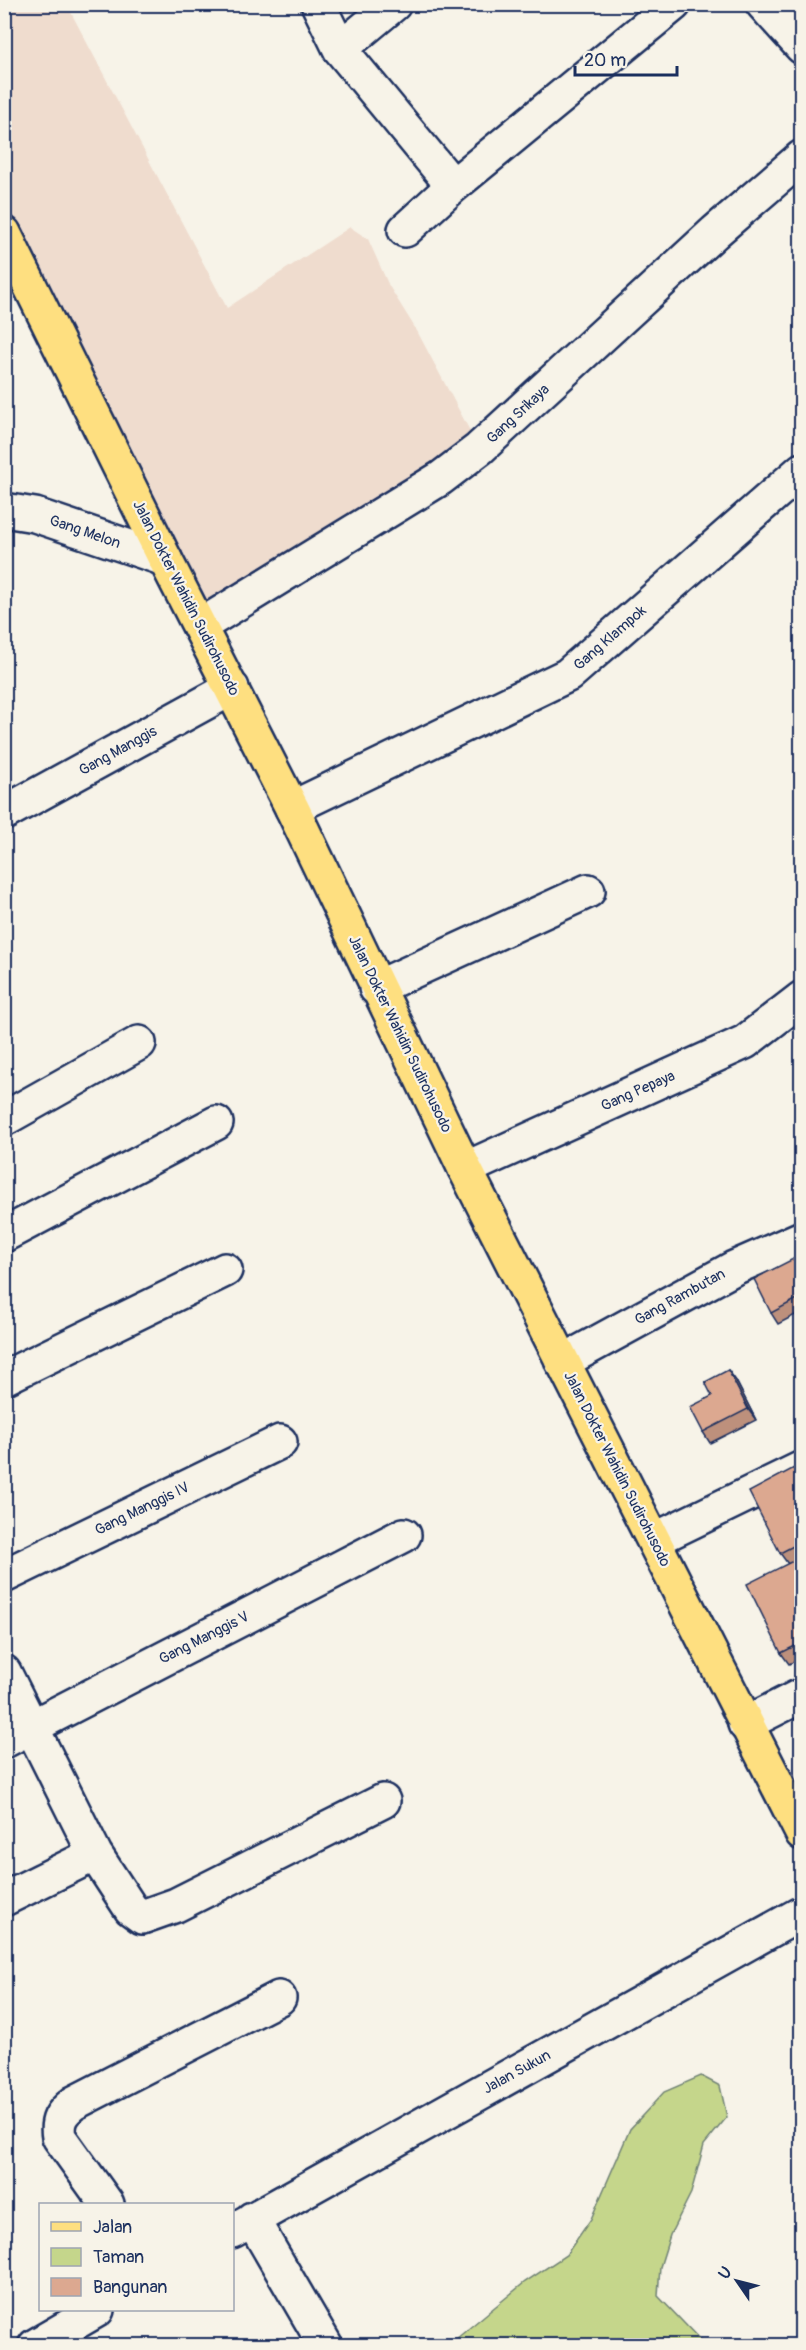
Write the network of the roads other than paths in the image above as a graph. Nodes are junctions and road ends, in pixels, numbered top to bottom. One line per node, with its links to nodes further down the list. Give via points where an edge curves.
1 (318, 4): 6 (street)
2 (394, 4): 6 (street)
3 (674, 4): 8 (street)
4 (764, 4): 5 (street)
5 (801, 47)
6 (340, 49): 8 (street)
7 (801, 158): 14 (street, Gang Srikaya, via 479,449 452,470)
8 (453, 186): 9 (street)
9 (405, 230)
10 (4, 233): 13 (main road, Jalan Dokter Wahidin Sudirohusodo)
11 (801, 470): 16 (street, Gang Klampok, via 555,681)
12 (4, 510): 13 (street, Gang Melon, via 35,515)
13 (165, 559): 14 (main road, Jalan Dokter Wahidin Sudirohusodo)
14 (200, 626): 15 (main road, Jalan Dokter Wahidin Sudirohusodo)
15 (232, 688): 16 (main road, Jalan Dokter Wahidin Sudirohusodo); 17 (street, Gang Manggis)
16 (292, 808): 19 (main road, Jalan Dokter Wahidin Sudirohusodo)
17 (4, 813)
18 (588, 891): 19 (street)
19 (376, 988): 24 (main road, Jalan Dokter Wahidin Sudirohusodo)
20 (801, 998): 24 (street, Gang Pepaya, via 732,1048)
21 (139, 1043): 22 (street)
22 (4, 1119)
23 (216, 1123): 25 (street)
24 (465, 1169): 28 (main road, Jalan Dokter Wahidin Sudirohusodo)
25 (4, 1235)
26 (801, 1238): 28 (street, Gang Rambutan, via 734,1268)
27 (225, 1270): 29 (street)
28 (562, 1362): 33 (main road, Jalan Dokter Wahidin Sudirohusodo)
29 (4, 1378)
30 (279, 1442): 34 (street, Gang Manggis IV)
31 (801, 1468): 33 (street)
32 (404, 1535): 38 (street, Gang Manggis V)
33 (654, 1540): 37 (main road, Jalan Dokter Wahidin Sudirohusodo)
34 (4, 1576)
35 (4, 1672): 38 (street)
36 (801, 1695): 37 (street)
37 (745, 1724): 40 (main road, Jalan Dokter Wahidin Sudirohusodo)
38 (18, 1734): 41 (street)
39 (383, 1801): 41 (street, via 148,1916 142,1917 131,1909)
40 (801, 1833)
41 (95, 1854): 42 (street)
42 (4, 1899)
43 (801, 1913): 46 (street, Jalan Sukun)
44 (279, 1998): 45 (street, via 63,2112 57,2124 59,2137)
45 (106, 2203)
46 (242, 2225): 49 (street)
47 (95, 2311): 48 (street)
48 (35, 2346)
49 (326, 2346)

